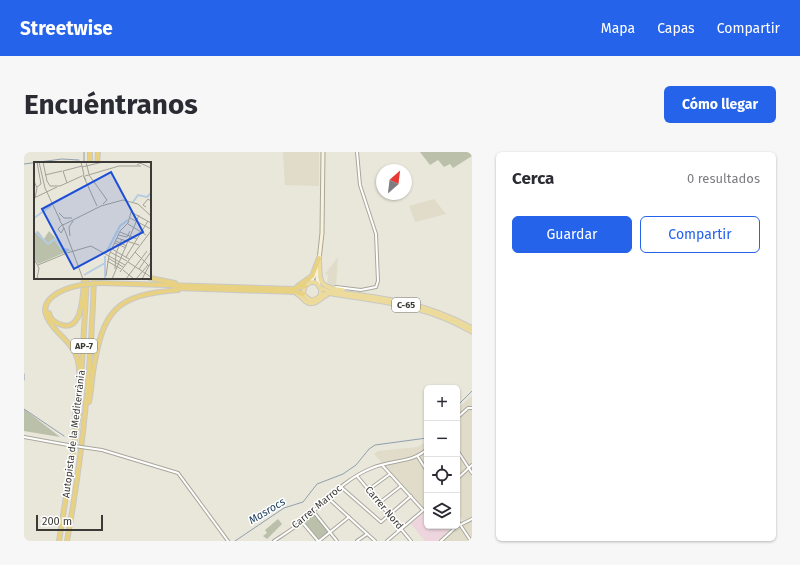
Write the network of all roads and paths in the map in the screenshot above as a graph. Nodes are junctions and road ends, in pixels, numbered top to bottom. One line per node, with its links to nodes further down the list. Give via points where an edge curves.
1 (98, 152): 4 (highway)
2 (323, 152): 5 (main road)
3 (357, 152): 15 (street, via 360,185 376,234 378,281 376,287 368,290)
4 (97, 162)
5 (319, 258): 10 (main road); 14 (main road); 16 (highway, via 312,276 300,285); 18 (highway, C-65, via 322,284 328,288)
6 (151, 278): 13 (highway)
7 (84, 279): 11 (highway, via 83,306 79,316 69,325 53,321 48,309 53,298)
8 (87, 279): 28 (highway, Autopista de la Mediterrània / AP-7)
9 (94, 279): 25 (highway, Autopista de la Mediterrània / AP-7)
10 (311, 282): 12 (highway); 14 (highway, C-65)
11 (81, 286): 13 (highway); 28 (highway, via 62,289 54,294 46,310 49,322 70,343 78,363)
12 (305, 286): 16 (highway, via 293,289); 19 (highway)
13 (199, 287): 16 (highway); 17 (highway); 25 (highway, via 146,294 127,301 114,310 100,338)
14 (320, 287): 18 (highway, C-65, via 328,291); 21 (highway)
15 (336, 287)
16 (268, 288)
17 (284, 292): 19 (highway); 20 (highway, C-65, via 299,294 312,303 326,296)
18 (357, 293): 22 (highway, C-65, via 415,304)
19 (304, 294): 21 (highway, C-65, via 311,300 316,300)
20 (336, 295): 21 (highway, C-65); 23 (highway, C-65, via 370,298 416,308 447,319)
21 (320, 296)
22 (472, 328)
23 (472, 332)
24 (472, 408): 26 (street)
25 (86, 413): 58 (highway, Autopista de la Mediterrània / AP-7)
26 (460, 415)
27 (24, 437): 59 (street, bridge, via 102,450 178,473)
28 (75, 442): 57 (highway, Autopista de la Mediterrània / AP-7)
29 (424, 452): 31 (street, Carrer Marroc)
30 (460, 454): 35 (street)
31 (418, 457): 32 (street, Carrer Marroc); 34 (street)
32 (382, 465): 37 (street); 38 (street, Carrer Marroc)
33 (472, 465): 35 (street)
34 (424, 466)
35 (469, 468): 36 (street); 39 (street)
36 (472, 473)
37 (390, 474): 40 (street); 42 (street)
38 (357, 476): 41 (street, Carrer Marroc); 42 (street, Carrer Nord)
39 (460, 476)
40 (401, 486): 43 (street); 45 (street)
41 (341, 487): 44 (street, Carrer Marroc); 48 (street, via 381,522)
42 (368, 490): 45 (street, Carrer Nord)
43 (411, 496): 46 (street); 48 (street)
44 (327, 497): 47 (street, Carrer Marroc); 49 (street)
45 (379, 503): 48 (street, Carrer Nord)
46 (423, 510): 53 (street)
47 (313, 511): 51 (street, Carrer Marroc); 55 (street)
48 (389, 515): 53 (street, Carrer Nord)
49 (349, 517): 55 (street); 56 (street)
50 (472, 519): 52 (street)
51 (302, 521): 60 (street, Carrer Marroc); 61 (street)
52 (460, 524): 68 (street)
53 (401, 529): 65 (street); 66 (street, Carrer Nord)
54 (454, 529): 67 (street)
55 (330, 532): 61 (street); 62 (street)
56 (367, 534): 63 (street); 64 (street)
57 (59, 541)
58 (66, 541)
59 (228, 541)
60 (274, 541)
61 (318, 541)
62 (337, 541)
63 (357, 541)
64 (375, 541)
65 (387, 541)
66 (411, 541)
67 (441, 541)
68 (470, 541)

